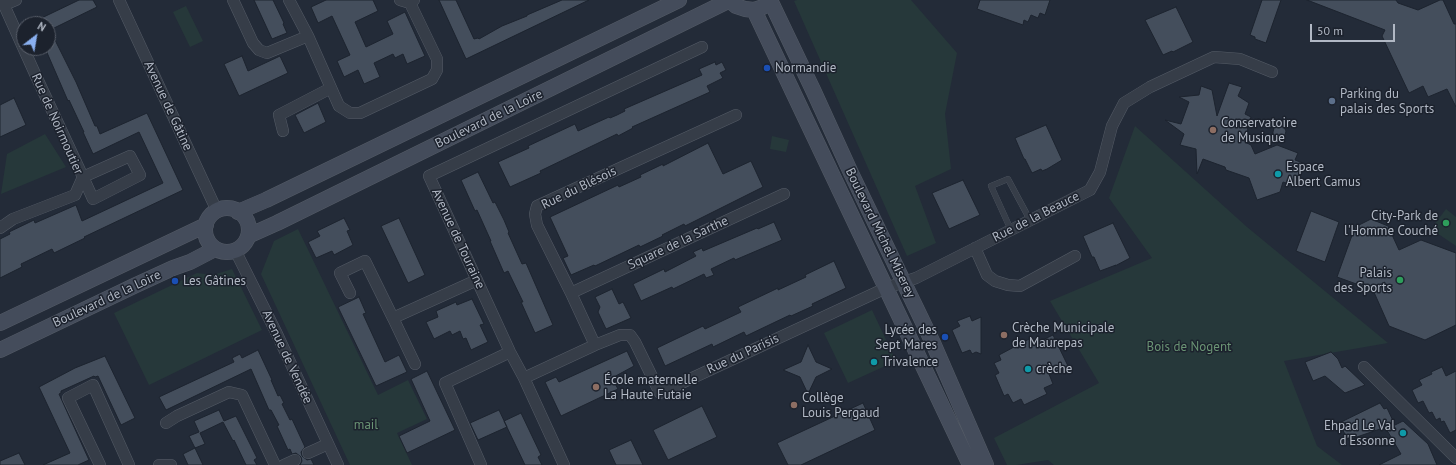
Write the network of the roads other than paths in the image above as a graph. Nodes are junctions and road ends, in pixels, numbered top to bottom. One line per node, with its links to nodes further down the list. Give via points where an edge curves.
1 (16, 0): 9 (street)
2 (119, 0): 21 (street, Avenue de Gâtine)
3 (233, 0): 11 (street, via 253,43 259,50 267,53)
4 (290, 0): 11 (street)
5 (679, 0): 22 (street, Boulevard de la Loire)
6 (730, 0): 10 (street, via 745,10); 27 (street, Boulevard de la Loire)
7 (408, 1): 14 (street, via 437,59 437,70 432,79 360,113 350,113 339,106)
8 (772, 1): 10 (street, via 763,8); 33 (street, Boulevard Michel Miserey, via 850,173)
9 (2, 2): 17 (street, Rue de Noirmoutier)
10 (754, 10): 34 (street, Boulevard Michel Miserey)
11 (308, 36): 14 (street)
12 (702, 47): 32 (street, Avenue de Touraine, via 429,176)
13 (1272, 72): 23 (street, Rue de la Beauce, via 1240,59 1214,57 1150,87 1124,103 1112,126 1100,172 1090,190)
14 (331, 88): 16 (street, via 279,115)
15 (736, 115): 36 (street, Rue du Blésois, via 537,206 537,225)
16 (283, 131)
17 (83, 177): 19 (street, Rue de Noirmoutier); 20 (street); 20 (street, via 130,156 140,175)
18 (784, 194): 36 (street, Square de la Sarthe)
19 (75, 195): 20 (street); 25 (street, Rue de Noirmoutier, via 14,219)
20 (93, 200)
21 (217, 211): 22 (street, via 232,209); 24 (street, via 211,215)
22 (238, 212): 27 (street, via 247,223)
23 (1030, 220): 26 (street, Rue de la Beauce); 26 (lane, via 1008,179 991,186)
24 (206, 225): 29 (street, via 207,240); 38 (street, Boulevard de la Loire)
25 (0, 228)
26 (1011, 230): 28 (street, Rue de la Beauce)
27 (248, 236): 30 (street, via 241,247)
28 (975, 248): 31 (street, via 987,275 995,281 1020,286); 33 (street, Rue de la Beauce)
29 (215, 249): 30 (street, via 221,252); 40 (street, Boulevard de la Loire)
30 (235, 250): 46 (street, Avenue de Vendée)
31 (1076, 256)
32 (477, 280): 37 (street); 41 (street, Avenue de Touraine)
33 (904, 282): 34 (street, Rue du Parisis); 60 (street, Boulevard Michel Miserey)
34 (886, 288): 39 (street, Rue du Parisis, via 660,393 630,335 620,335); 59 (street, Boulevard Michel Miserey)
35 (350, 293): 37 (street, via 340,273 365,261)
36 (571, 293): 39 (street, Rue du Blésois)
37 (393, 318): 42 (street)
38 (0, 323)
39 (595, 345): 44 (street, Rue du Parisis)
40 (0, 350)
41 (510, 352): 44 (street, Avenue de Touraine); 57 (street, via 445,384)
42 (415, 364)
43 (1364, 367): 48 (street)
44 (524, 378): 58 (street, Avenue de Touraine)
45 (166, 423): 55 (street, via 229,392 242,395)
46 (328, 444): 47 (street); 50 (street, Avenue de Vendée)
47 (308, 453)
48 (1456, 458)
49 (295, 460): 56 (street)
50 (334, 464)
51 (100, 465): 52 (street, via 68,398 93,385)
52 (129, 465)
53 (159, 465): 54 (street)
54 (171, 465)
55 (275, 465)
56 (284, 465)
57 (481, 465)
58 (564, 465)
59 (970, 465)
60 (986, 465)

